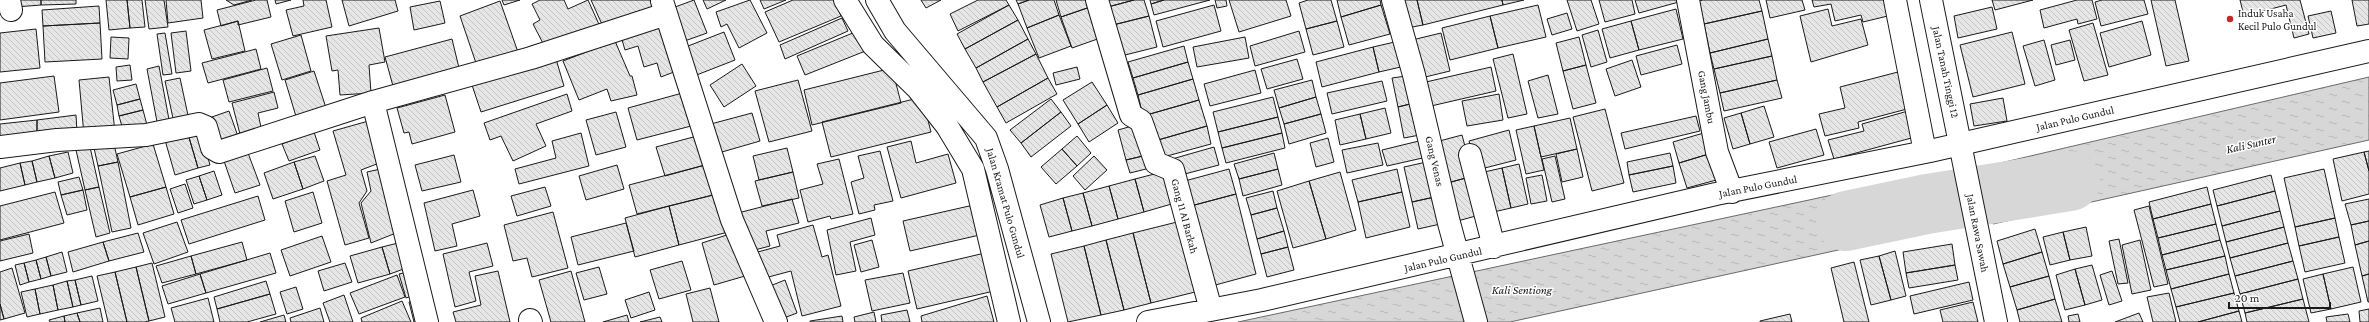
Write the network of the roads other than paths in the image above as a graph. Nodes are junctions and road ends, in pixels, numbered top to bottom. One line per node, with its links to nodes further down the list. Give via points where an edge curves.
1 (845, 0): 10 (street, via 873,45 918,89)
2 (877, 0): 10 (street, Jalan Kramat Pulo Gundul)
3 (1097, 0): 19 (street, Gang 11 Al Barkah, via 1132,115 1141,121 1156,163 1173,170)
4 (1393, 0): 18 (street, Gang Venas)
5 (1688, 0): 16 (street, Gang Jambu, via 1717,152)
6 (1895, 0): 14 (street)
7 (1931, 0): 13 (street, Jalan Tanah Tinggi 12)
8 (664, 7): 11 (street, via 531,58); 21 (street, via 732,220)
9 (2369, 52): 13 (street, Jalan Pulo Gundul)
10 (935, 94): 22 (street, via 947,126 973,169); 23 (street, Jalan Kramat Pulo Gundul, via 986,138)
11 (373, 102): 12 (street, via 219,152 212,148 206,127 199,124 146,135 57,140); 20 (street)
12 (0, 147)
13 (1960, 151): 14 (street, Jalan Pulo Gundul); 26 (street, Jalan Rawa Sawah, via 1977,226)
14 (1928, 152): 16 (street, Jalan Pulo Gundul)
15 (1470, 155): 17 (street)
16 (1732, 192): 17 (street, Jalan Pulo Gundul)
17 (1494, 247): 18 (street, Jalan Pulo Gundul)
18 (1459, 258): 19 (street, Jalan Pulo Gundul); 25 (street, Gang Venas)
19 (1211, 310): 24 (street, Jalan Pulo Gundul)
20 (427, 322)
21 (776, 322)
22 (1009, 322)
23 (1040, 322)
24 (1148, 322)
25 (1476, 322)
26 (1993, 322)

